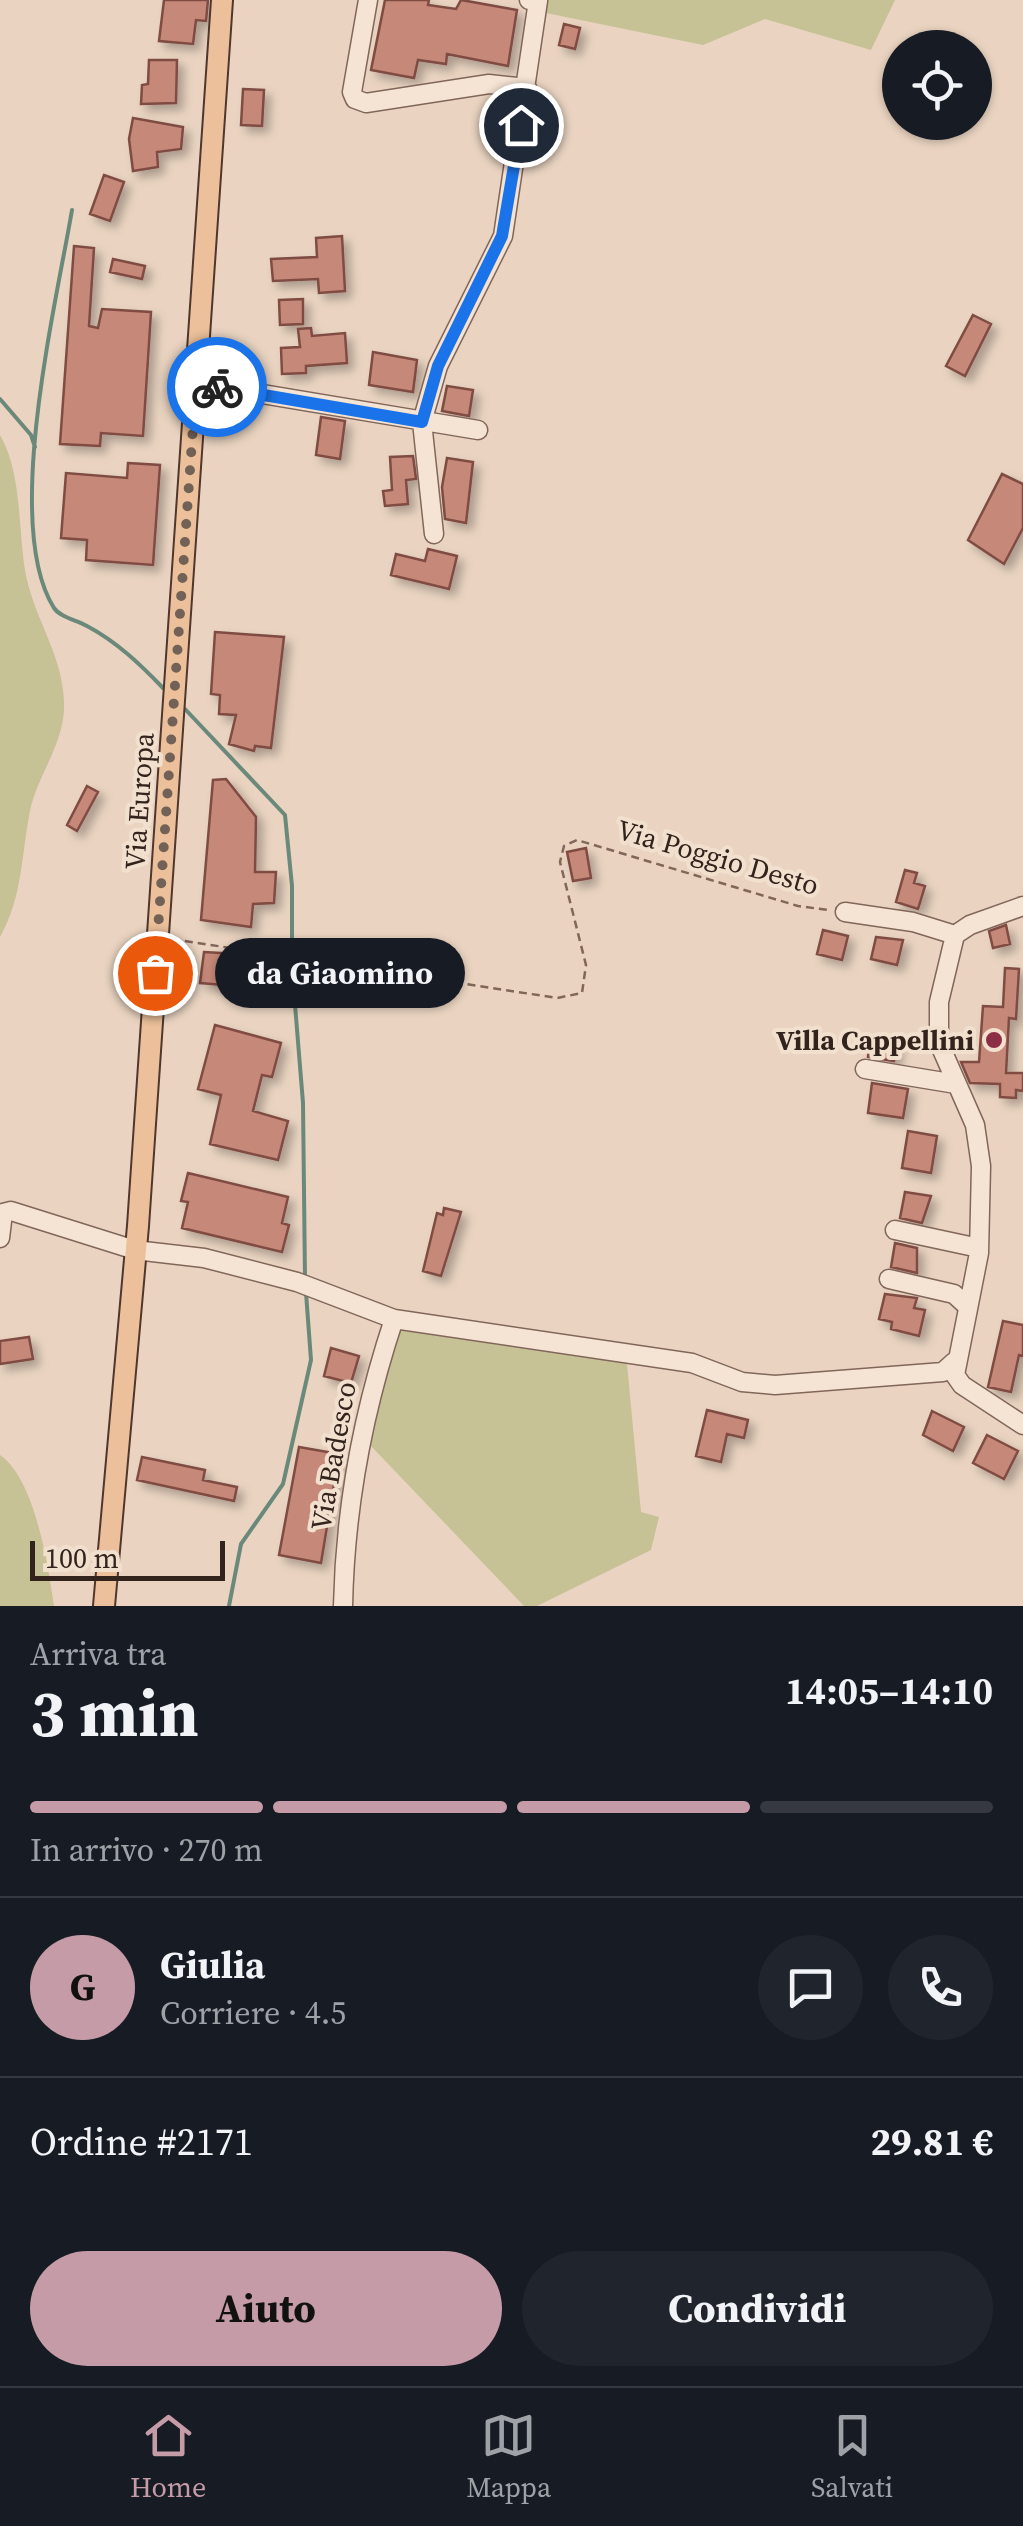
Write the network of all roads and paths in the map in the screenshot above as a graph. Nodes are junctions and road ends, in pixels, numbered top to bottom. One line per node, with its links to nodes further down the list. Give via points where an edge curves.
1 (222, 0): 6 (main road, Via Europa)
2 (368, 0): 5 (street, via 356,100 489,84)
3 (529, 0): 4 (street)
4 (538, 0): 5 (street)
5 (527, 88): 7 (street, via 502,236 438,366)
6 (196, 383): 7 (street); 13 (main road, Via Europa)
7 (422, 422): 8 (street); 9 (street)
8 (478, 430)
9 (434, 534)
10 (1023, 906): 12 (street)
11 (845, 912): 12 (street); 13 (path, Via Poggio Desto, via 798,906 577,840 564,846 560,862 586,965 582,993 557,998)
12 (955, 935): 15 (street, via 937,1030)
13 (157, 937): 19 (main road, Via Europa)
14 (867, 1073): 15 (street)
15 (957, 1088): 18 (street, via 978,1136)
16 (895, 1230): 18 (street)
17 (0, 1238): 19 (street, via 3,1213 11,1210)
18 (979, 1248): 21 (street)
19 (136, 1250): 22 (street, via 204,1258 297,1282); 25 (main road, Via Europa)
20 (888, 1279): 21 (street, via 954,1294)
21 (967, 1306): 23 (street)
22 (394, 1319): 23 (street, via 692,1363 742,1382 775,1385 942,1372); 26 (street, Via Badesco, via 369,1394 344,1546)
23 (954, 1362): 24 (street, via 962,1385)
24 (1023, 1424)
25 (104, 1606)
26 (343, 1606)

